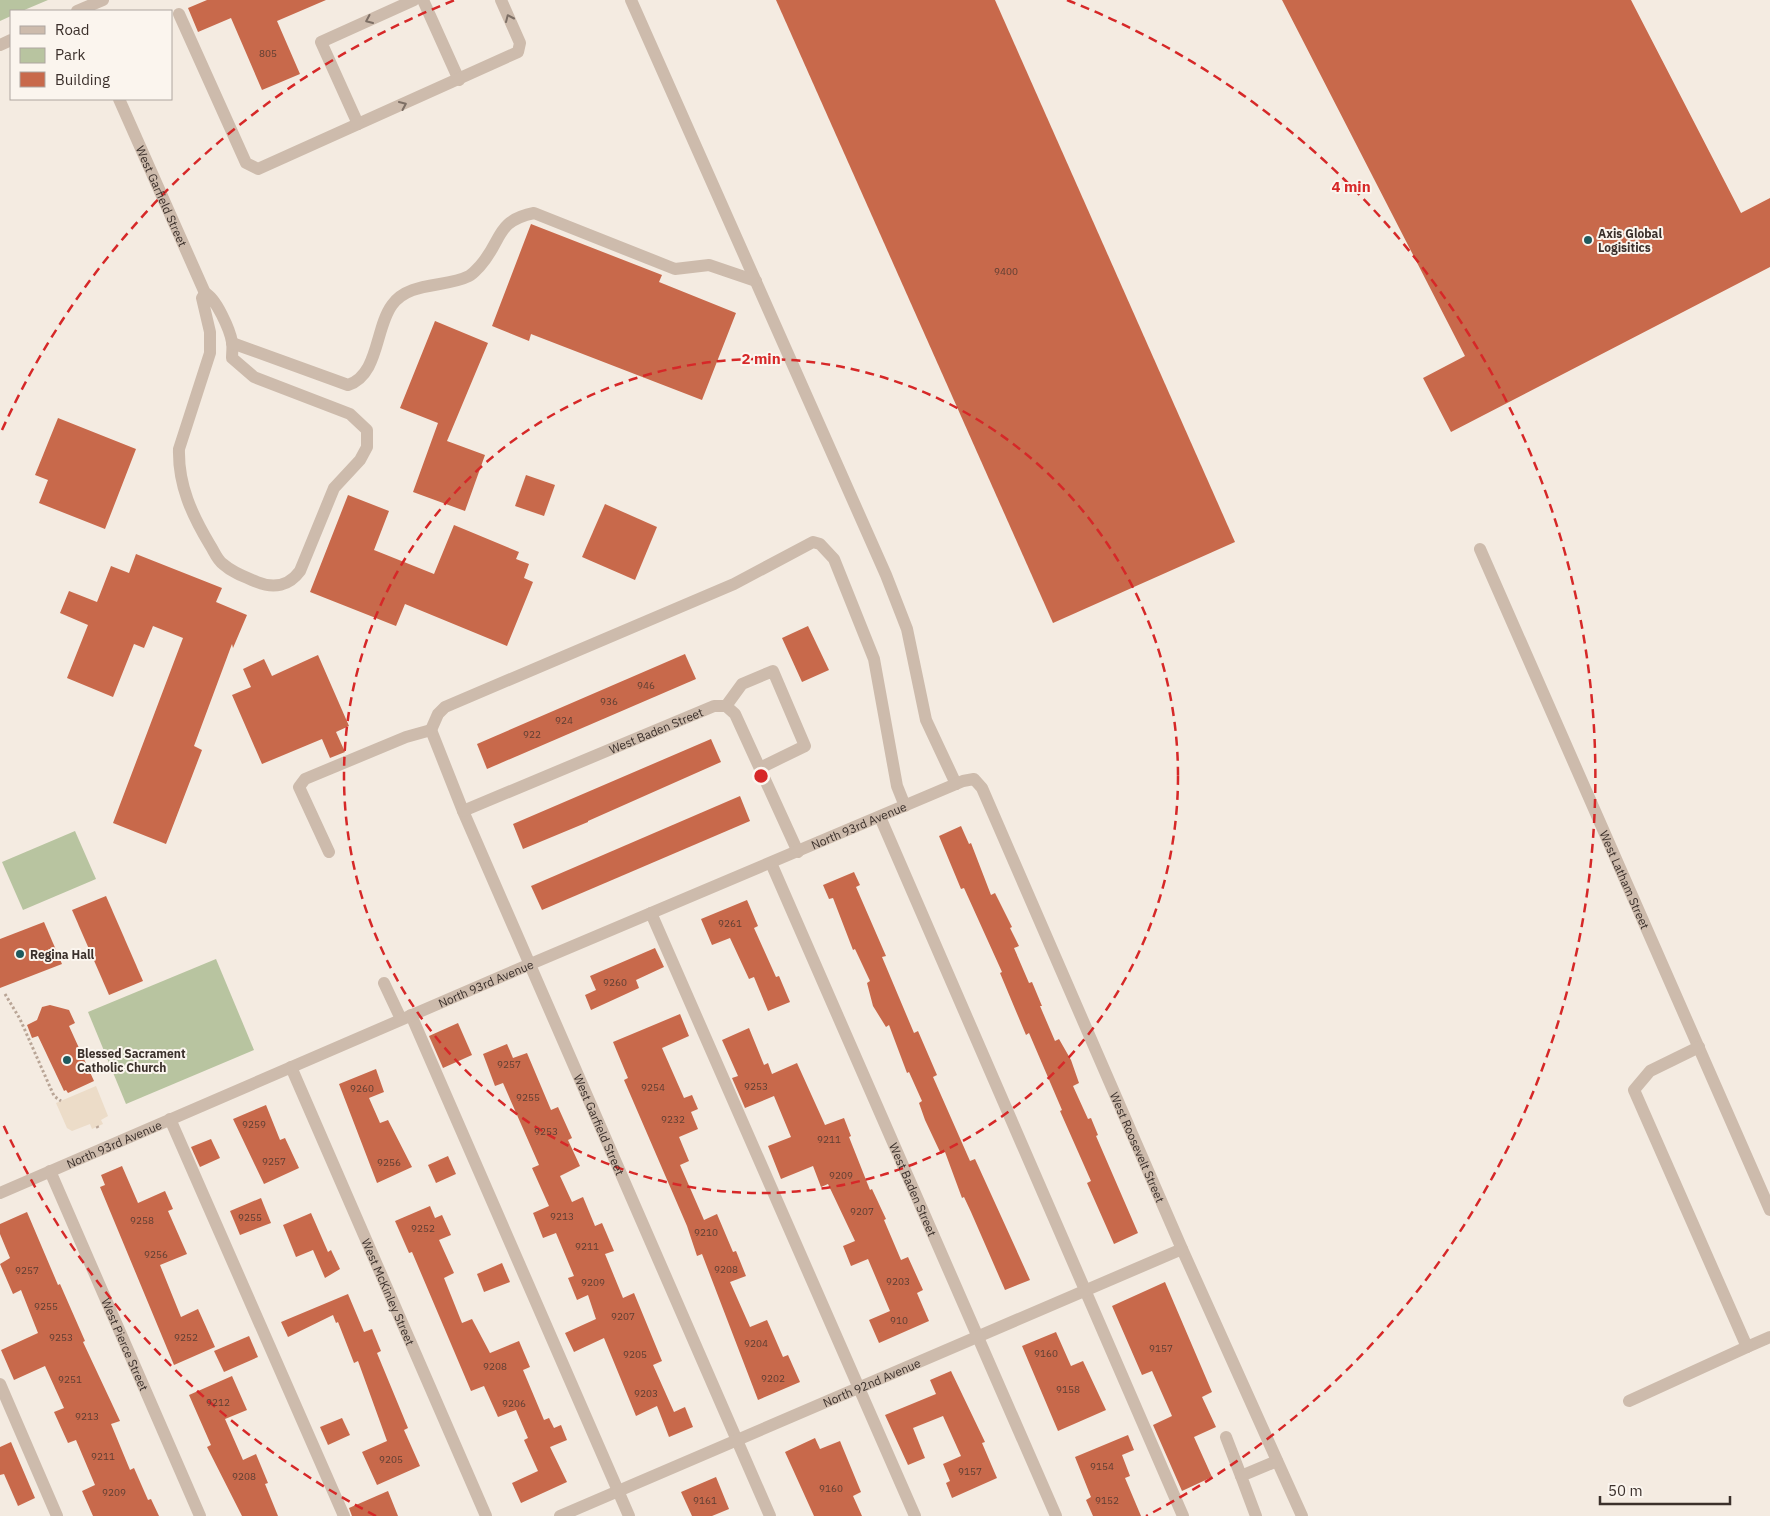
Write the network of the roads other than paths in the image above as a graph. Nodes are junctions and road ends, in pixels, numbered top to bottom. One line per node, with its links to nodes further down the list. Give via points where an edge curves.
1 (103, 0): 6 (street)
2 (414, 0): 10 (street, one-way to 10, via 321,42)
3 (423, 0): 8 (street)
4 (501, 0): 8 (street, one-way to 4, via 518,52 520,43)
5 (631, 0): 11 (street)
6 (79, 10)
7 (179, 14): 10 (street, via 246,163 258,169)
8 (459, 80): 10 (street, one-way to 8)
9 (119, 100): 12 (street, West Garfield Street)
10 (358, 124)
11 (756, 281): 13 (street, via 709,265 675,268 534,213 519,216 505,225 486,258 470,276 408,292 392,305 367,369 358,382 348,385); 19 (street, via 886,575 907,629 926,720)
12 (205, 293): 13 (street, via 225,321); 13 (street, via 202,298 210,332 210,353 179,449 178,464 186,500 221,563 261,584 282,585 300,571 334,488 364,454 367,430 350,414 254,377 232,358)
13 (232, 343)
14 (1480, 549): 30 (street, West Latham Street)
15 (726, 706): 17 (street, via 735,714); 17 (street, via 742,684 773,671 805,746); 21 (street, West Baden Street, via 714,706)
16 (431, 730): 20 (street, via 445,707 734,584 813,542 820,544 834,559 874,659 897,786); 21 (street, West Garfield Street); 23 (street, via 406,737 305,779 299,787)
17 (760, 768): 24 (street)
18 (974, 779): 19 (street, North 93rd Avenue); 36 (street, West Roosevelt Street, via 986,797)
19 (956, 784): 20 (street, North 93rd Avenue)
20 (905, 806): 22 (street, North 93rd Avenue)
21 (463, 811): 27 (street, West Garfield Street)
22 (880, 816): 24 (street, North 93rd Avenue); 37 (street)
23 (329, 852)
24 (798, 852): 25 (street, North 93rd Avenue)
25 (771, 863): 26 (street, North 93rd Avenue); 38 (street, West Baden Street)
26 (651, 913): 27 (street, North 93rd Avenue); 42 (street)
27 (529, 964): 29 (street, North 93rd Avenue); 45 (street, West Garfield Street)
28 (384, 983): 29 (street)
29 (406, 1017): 31 (street, North 93rd Avenue); 48 (street)
30 (1698, 1047): 35 (street, West Latham Street); 40 (street, via 1650,1071 1634,1090)
31 (291, 1067): 32 (street, North 93rd Avenue); 52 (street, West McKinley Street)
32 (170, 1118): 33 (street, North 93rd Avenue); 51 (street)
33 (50, 1171): 34 (street, North 93rd Avenue); 50 (street, West Pierce Street)
34 (0, 1193)
35 (1770, 1210)
36 (1182, 1249): 37 (street, North 92nd Avenue); 46 (street, West Roosevelt Street)
37 (1086, 1290): 38 (street, North 92nd Avenue); 58 (street)
38 (978, 1336): 42 (street, North 92nd Avenue); 57 (street, West Baden Street)
39 (1770, 1337): 40 (street)
40 (1747, 1347): 43 (street)
41 (0, 1384): 49 (street)
42 (858, 1387): 45 (street, North 92nd Avenue); 56 (street)
43 (1629, 1401)
44 (1226, 1437): 47 (street)
45 (736, 1439): 48 (street, North 92nd Avenue); 55 (street, West Garfield Street)
46 (1277, 1461): 47 (street); 60 (street, West Roosevelt Street)
47 (1241, 1476): 59 (street)
48 (618, 1490): 53 (street, North 92nd Avenue); 54 (street)
49 (57, 1516)
50 (200, 1516)
51 (344, 1516)
52 (486, 1516)
53 (560, 1516)
54 (629, 1516)
55 (770, 1516)
56 (915, 1516)
57 (1056, 1516)
58 (1183, 1516)
59 (1256, 1516)
60 (1302, 1516)

